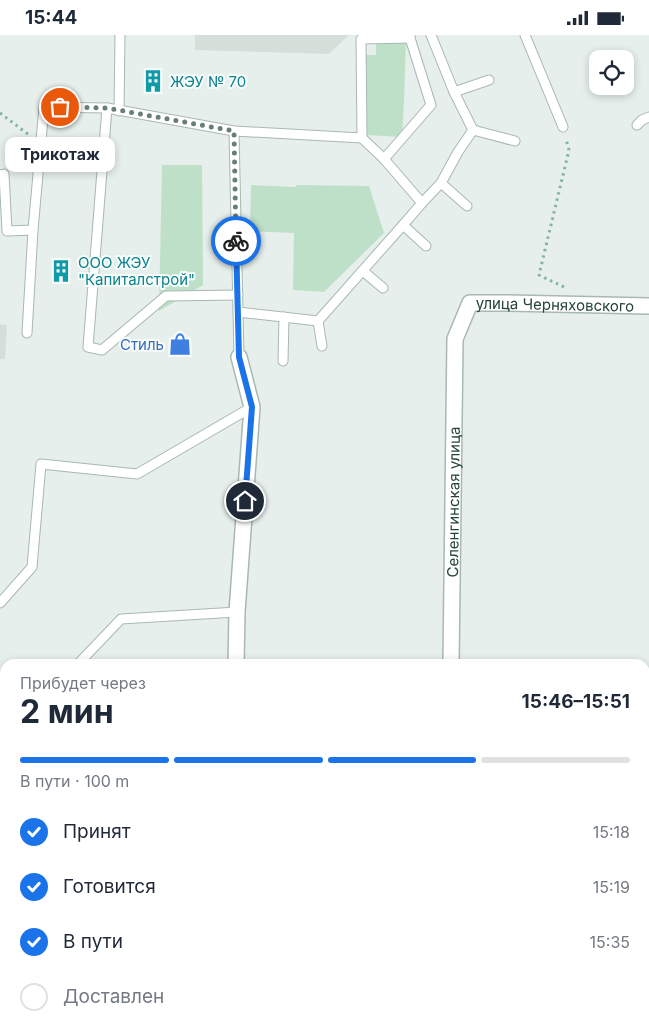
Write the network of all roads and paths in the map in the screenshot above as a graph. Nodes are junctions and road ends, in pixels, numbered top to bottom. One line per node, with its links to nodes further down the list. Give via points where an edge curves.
1 (120, 35): 8 (lane)
2 (431, 35): 6 (lane)
3 (525, 35): 12 (lane)
4 (410, 36): 15 (lane, via 361,39); 18 (lane, via 430,105)
5 (489, 80): 6 (lane)
6 (454, 92): 13 (lane)
7 (107, 108): 8 (lane); 17 (lane, via 44,107); 29 (lane, via 88,347 102,350 166,296)
8 (119, 111): 14 (lane)
9 (0, 113): 17 (path)
10 (649, 117): 11 (lane)
11 (637, 125)
12 (564, 127): 30 (path, via 569,150 538,275 575,293)
13 (473, 130): 16 (lane); 20 (lane)
14 (234, 131): 15 (lane); 29 (lane)
15 (362, 138): 18 (lane)
16 (515, 141)
17 (42, 144): 24 (lane)
18 (384, 159): 21 (lane)
19 (0, 175): 25 (lane, via 4,174)
20 (441, 183): 21 (lane); 22 (lane)
21 (422, 203): 23 (lane)
22 (467, 206)
23 (403, 225): 26 (lane); 27 (lane)
24 (33, 231): 25 (lane); 35 (lane)
25 (3, 233)
26 (426, 246)
27 (363, 271): 28 (lane); 34 (lane)
28 (383, 288)
29 (238, 295): 32 (lane)
30 (585, 305): 31 (street, улица Черняховского); 36 (street, улица Черняховского, via 470,303)
31 (649, 306)
32 (238, 312): 33 (lane); 38 (lane)
33 (284, 317): 34 (lane); 39 (lane)
34 (318, 321): 37 (lane)
35 (27, 333)
36 (455, 339): 45 (street, Селенгинская улица)
37 (322, 346)
38 (239, 357): 40 (street)
39 (283, 361)
40 (252, 407): 41 (lane, via 137,474 40,464 32,567); 42 (street)
41 (0, 603)
42 (237, 612): 43 (lane, via 121,619); 44 (street)
43 (83, 659)
44 (236, 659)
45 (451, 659)

